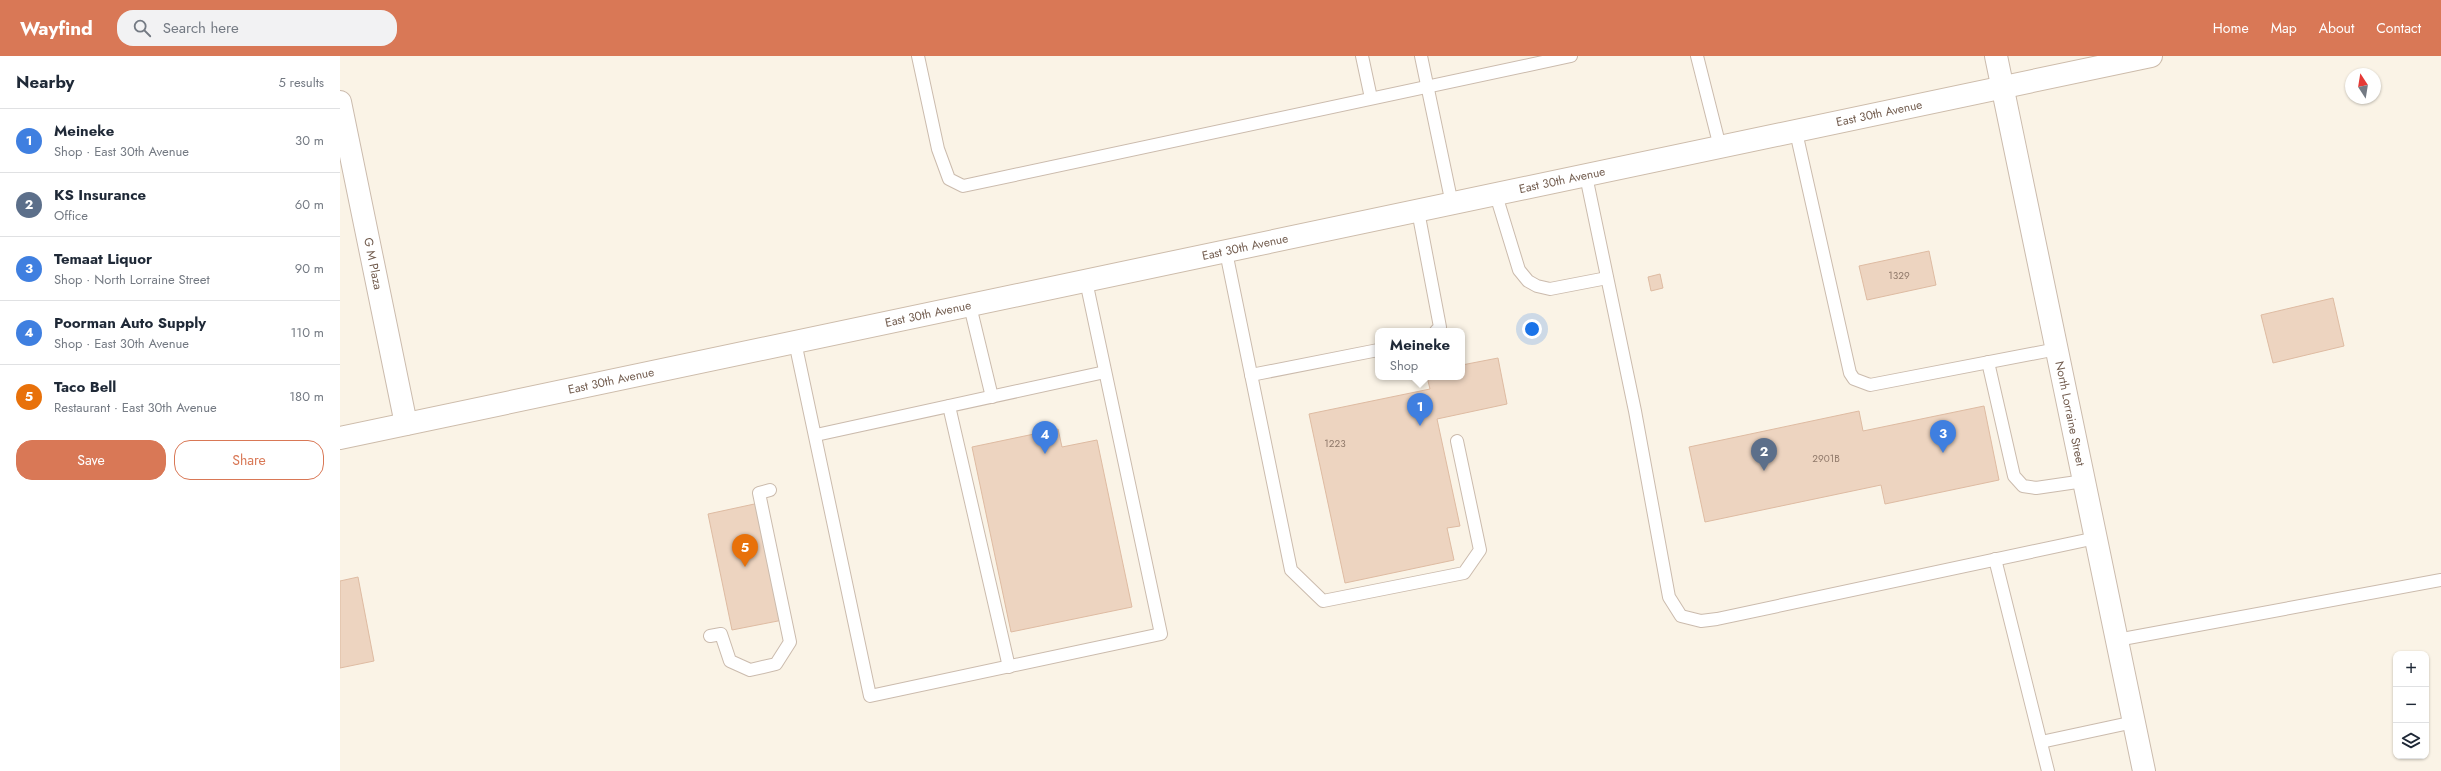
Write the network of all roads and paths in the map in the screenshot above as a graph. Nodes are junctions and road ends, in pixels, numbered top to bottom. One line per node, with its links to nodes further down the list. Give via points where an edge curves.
1 (918, 56): 10 (lane, via 938,149 948,179 963,186)
2 (1362, 56): 10 (lane)
3 (1421, 56): 8 (lane)
4 (1571, 56): 8 (lane)
5 (1697, 56): 13 (lane)
6 (1996, 56): 9 (main road, North Lorraine Street)
7 (2151, 56): 9 (main road, East 30th Avenue)
8 (1428, 86): 10 (lane); 16 (lane)
9 (2003, 88): 12 (main road, East 30th Avenue); 24 (main road, North Lorraine Street)
10 (1371, 98)
11 (340, 102): 31 (main road, G M Plaza)
12 (1796, 132): 13 (main road, East 30th Avenue); 26 (lane, via 1850,373 1854,379 1870,385)
13 (1720, 147): 14 (main road, East 30th Avenue)
14 (1586, 176): 15 (main road, East 30th Avenue); 19 (lane)
15 (1496, 195): 16 (main road, East 30th Avenue); 19 (lane, via 1519,270 1528,281 1550,289)
16 (1452, 204): 17 (main road, East 30th Avenue)
17 (1418, 211): 18 (main road, East 30th Avenue); 22 (lane)
18 (1226, 252): 20 (main road, East 30th Avenue); 28 (lane)
19 (1607, 278): 38 (lane, via 1635,411 1669,597 1681,616 1701,621 1717,619)
20 (1086, 281): 21 (main road, East 30th Avenue); 27 (lane)
21 (970, 306): 23 (main road, East 30th Avenue); 29 (lane)
22 (1439, 328)
23 (795, 342): 31 (main road, East 30th Avenue); 32 (lane)
24 (2057, 349): 26 (lane); 35 (main road, North Lorraine Street)
25 (1375, 351): 28 (lane)
26 (1988, 362): 35 (lane, via 2014,476 2023,486 2036,488)
27 (1105, 372): 29 (lane); 42 (lane, via 1161,634)
28 (1251, 375): 34 (lane, via 1291,570 1322,601 1464,573 1480,550)
29 (992, 397): 30 (lane)
30 (949, 406): 32 (lane); 42 (lane)
31 (406, 424): 33 (main road, East 30th Avenue)
32 (816, 435): 42 (lane, via 870,696)
33 (340, 438)
34 (1457, 442)
35 (2084, 481): 37 (main road, North Lorraine Street)
36 (770, 490): 40 (lane, via 759,493 790,642 776,664 750,670 730,661 721,634)
37 (2096, 538): 38 (lane); 41 (main road, North Lorraine Street)
38 (1995, 558): 44 (lane)
39 (2441, 580): 41 (lane)
40 (710, 636)
41 (2117, 640): 43 (main road, North Lorraine Street)
42 (1009, 667)
43 (2134, 722): 44 (lane); 46 (main road, North Lorraine Street)
44 (2041, 742): 45 (lane)
45 (2048, 771)
46 (2144, 771)

